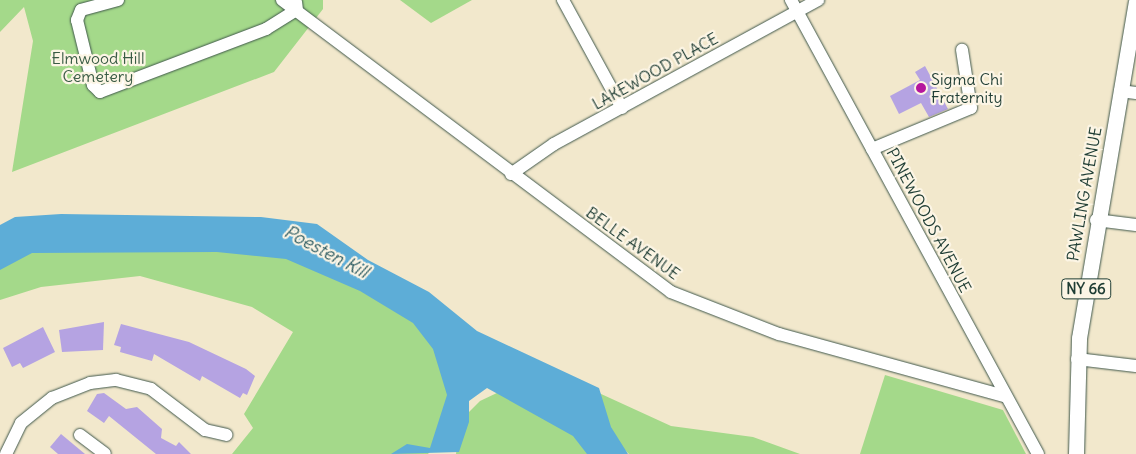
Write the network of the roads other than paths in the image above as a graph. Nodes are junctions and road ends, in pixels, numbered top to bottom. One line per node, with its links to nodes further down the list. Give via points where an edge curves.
1 (118, 0): 7 (street, via 81,10 77,20 92,85 100,92 266,29)
2 (282, 0): 7 (street, BELLE AVENUE)
3 (563, 0): 12 (street)
4 (791, 0): 8 (street, PINEWOODS AVENUE)
5 (818, 0): 8 (street, LAKEWOOD PLACE)
6 (1136, 2): 10 (main road, PAWLING AVENUE / NY 66)
7 (294, 3): 14 (street, BELLE AVENUE)
8 (798, 12): 12 (street, LAKEWOOD PLACE); 13 (street, PINEWOODS AVENUE)
9 (962, 50): 13 (street, via 971,108)
10 (1120, 91): 11 (street); 15 (main road, PAWLING AVENUE / NY 66)
11 (1136, 93)
12 (622, 108): 14 (street, LAKEWOOD PLACE, via 554,144)
13 (872, 149): 19 (street, PINEWOODS AVENUE)
14 (511, 174): 19 (street, BELLE AVENUE, via 682,298 779,334)
15 (1096, 220): 16 (street); 17 (main road, PAWLING AVENUE / NY 66)
16 (1136, 225)
17 (1077, 359): 18 (street); 25 (main road, PAWLING AVENUE / NY 66)
18 (1136, 366)
19 (1004, 396): 24 (street, PINEWOODS AVENUE)
20 (80, 435): 23 (street)
21 (226, 435): 22 (street, via 205,430 151,389 116,380 90,382 52,398 21,423)
22 (6, 454)
23 (104, 454)
24 (1038, 454)
25 (1076, 454)

